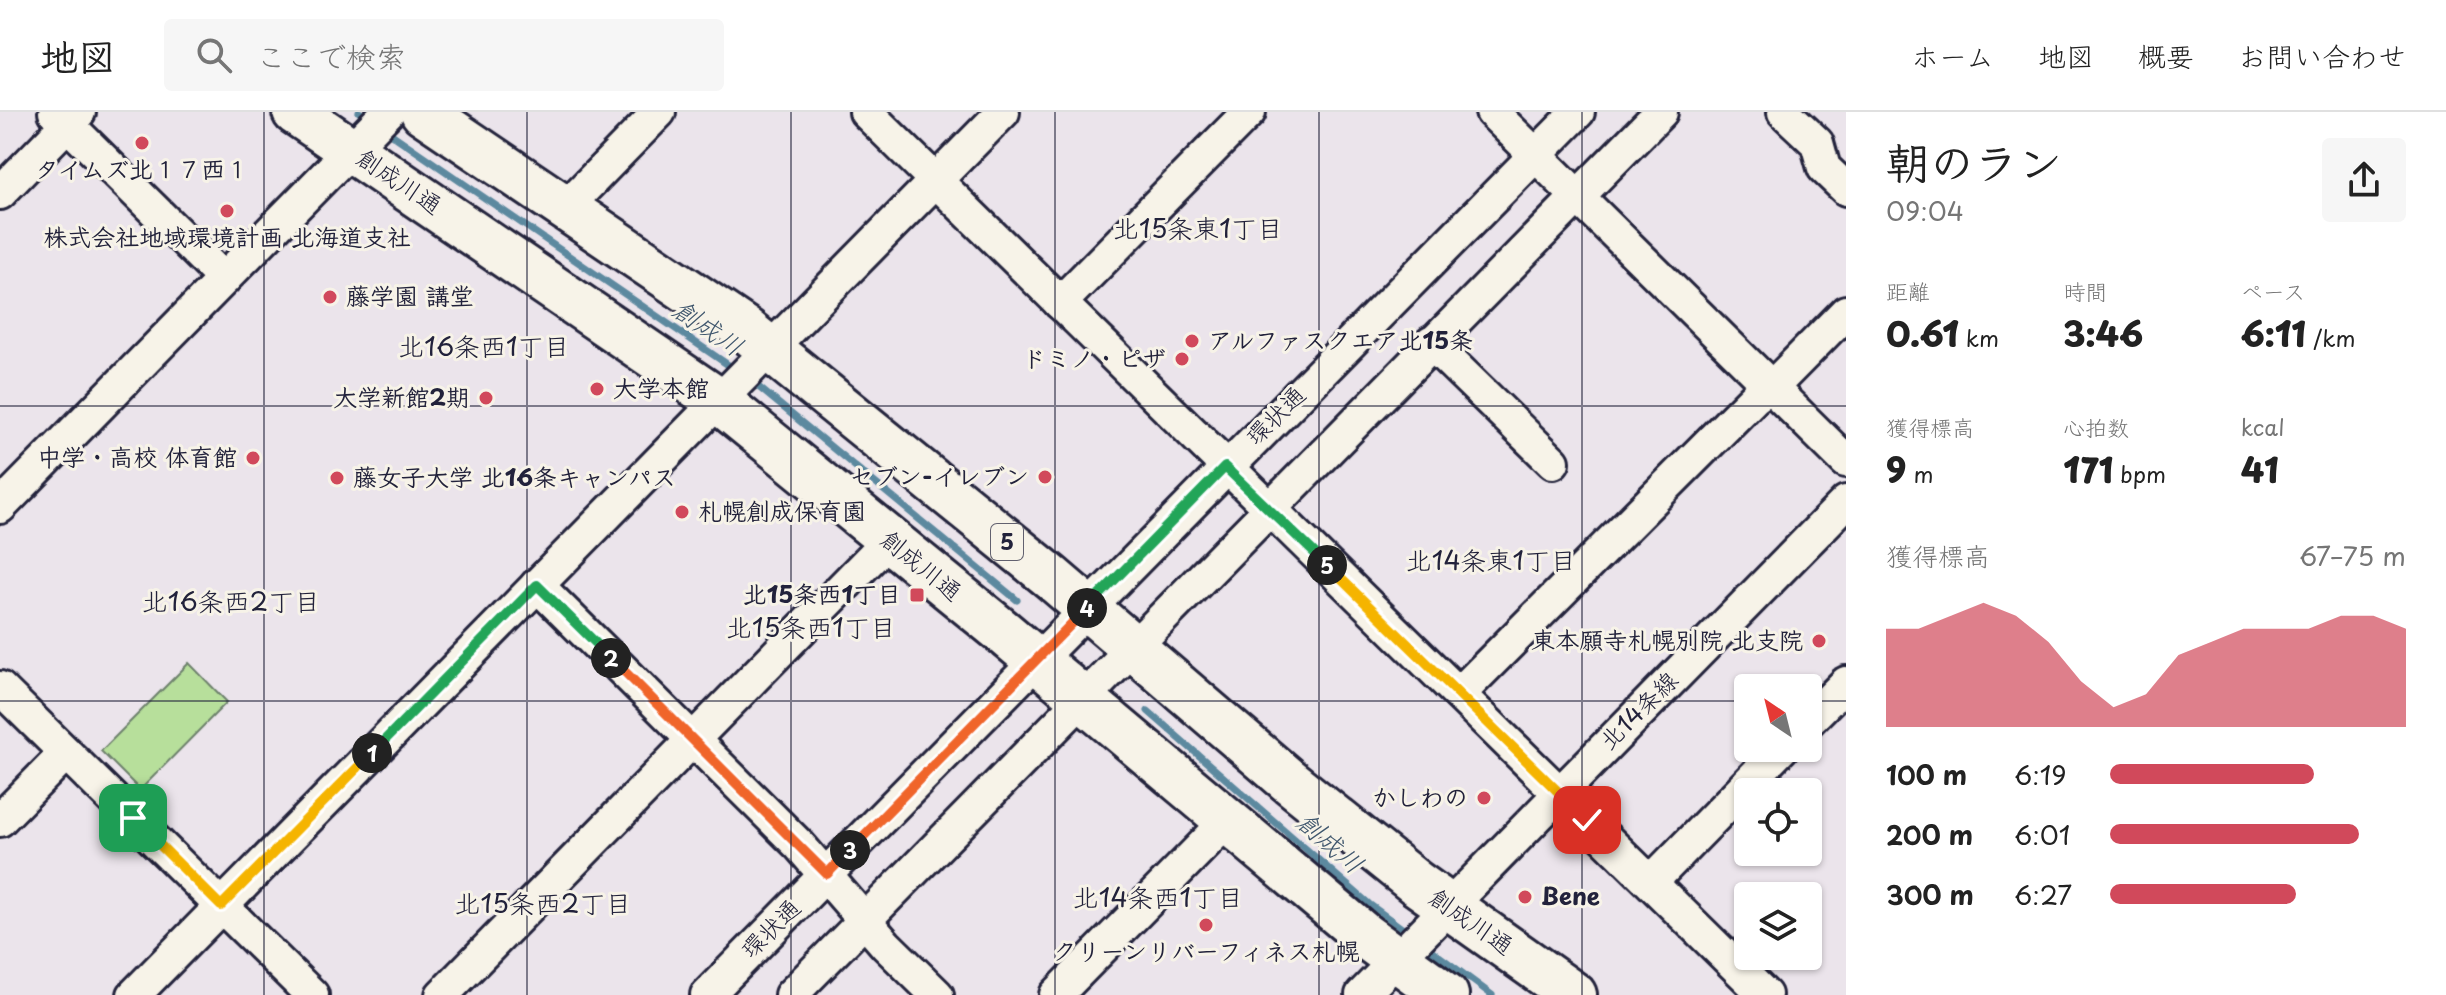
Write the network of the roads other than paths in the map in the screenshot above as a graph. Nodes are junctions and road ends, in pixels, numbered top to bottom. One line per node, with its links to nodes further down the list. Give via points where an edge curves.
1 (295, 112): 13 (highway, 創成川通)
2 (388, 112): 13 (street)
3 (423, 112): 19 (highway, 創成川通 / 5)
4 (659, 112): 19 (street)
5 (866, 112): 15 (street)
6 (1003, 112): 15 (street)
7 (1249, 112): 21 (street)
8 (1492, 112): 14 (street)
9 (1578, 112): 14 (street, 環状通)
10 (1661, 112): 18 (street)
11 (1784, 112): 16 (street, via 1817,143 1824,168)
12 (67, 116): 17 (street); 20 (street)
13 (357, 143): 20 (street); 26 (highway, 創成川通)
14 (1534, 154): 18 (street); 29 (street, 環状通)
15 (935, 180): 21 (street); 24 (street)
16 (1846, 189)
17 (0, 193)
18 (1578, 197): 23 (street); 25 (street)
19 (565, 208): 24 (highway, 創成川通 / 5)
20 (224, 279): 31 (street)
21 (1060, 303): 29 (street)
22 (1846, 312): 25 (street)
23 (1431, 343): 28 (street); 32 (street)
24 (764, 356): 26 (street); 35 (highway, 創成川通 / 5)
25 (1771, 387): 27 (street); 40 (street, via 1755,397)
26 (726, 394): 33 (highway, 創成川通); 34 (street)
27 (1846, 461)
28 (1553, 462)
29 (1225, 467): 32 (street); 35 (street, 環状通)
30 (1846, 502): 46 (street, 北14条線)
31 (0, 507)
32 (1268, 508): 36 (street); 40 (street)
33 (889, 540): 37 (highway, 創成川通); 43 (street)
34 (537, 585): 43 (street); 51 (street)
35 (1088, 608): 36 (highway, 創成川通 / 5); 37 (street, 環状通)
36 (1132, 645): 41 (street); 52 (highway, 創成川通 / 5)
37 (1036, 661): 41 (highway, 創成川通); 49 (street, 環状通)
38 (1846, 683): 42 (street)
39 (0, 688): 44 (street)
40 (1459, 694): 46 (street)
41 (1080, 699): 48 (highway, 創成川通); 53 (street)
42 (1822, 707)
43 (692, 738): 49 (street); 57 (street)
44 (66, 753): 47 (street); 51 (street)
45 (1768, 762): 50 (street)
46 (1561, 793): 50 (street); 52 (street, 北14条線)
47 (0, 820)
48 (1226, 822): 54 (highway, 創成川通); 61 (street)
49 (827, 874): 53 (street); 58 (street, 環状通)
50 (1651, 882): 65 (street)
51 (221, 906): 55 (street); 56 (street)
52 (1442, 914): 54 (street, 北14条線); 64 (highway, 創成川通 / 5)
53 (863, 921): 59 (street); 60 (street)
54 (1403, 953): 62 (street); 63 (highway, 創成川通)
55 (134, 995)
56 (312, 995)
57 (442, 995)
58 (707, 995)
59 (791, 995)
60 (937, 995)
61 (1056, 995)
62 (1362, 995)
63 (1446, 995)
64 (1574, 995)
65 (1765, 995)

